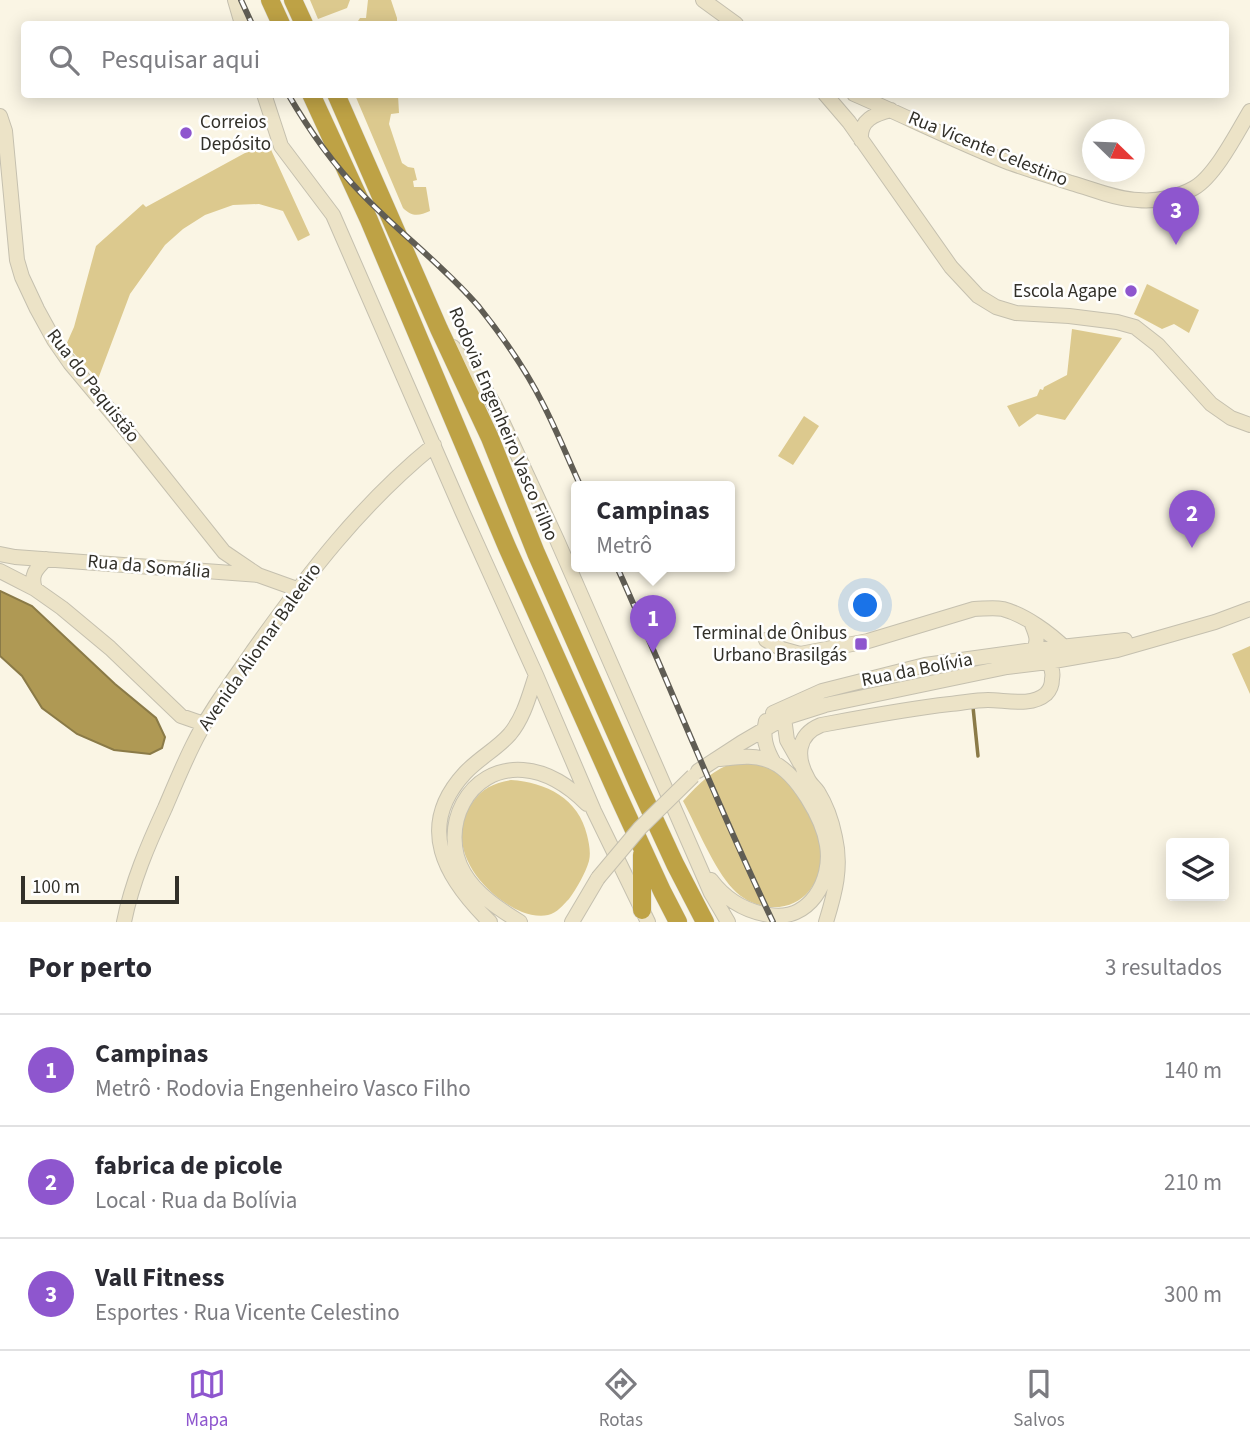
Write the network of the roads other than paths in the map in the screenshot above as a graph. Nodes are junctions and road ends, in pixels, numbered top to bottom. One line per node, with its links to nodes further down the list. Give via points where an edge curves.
1 (235, 0): 5 (main road)
2 (270, 0): 6 (highway)
3 (293, 0): 7 (highway)
4 (703, 0): 8 (main road)
5 (241, 21)
6 (280, 21)
7 (303, 21)
8 (732, 21)
9 (265, 98): 22 (main road, via 281,146 333,215)
10 (313, 98): 48 (highway)
11 (338, 98): 20 (highway, Rodovia Engenheiro Vasco Filho)
12 (828, 98): 18 (main road)
13 (861, 98): 18 (main road)
14 (863, 98): 15 (main road, Rua Vicente Celestino)
15 (891, 110): 16 (main road, Rua Vicente Celestino, via 1011,163 1143,201 1177,195 1202,183); 19 (main road, via 867,120)
16 (1250, 111)
17 (0, 116): 23 (main road, Rua do Paquistão, via 17,260 37,309 71,363)
18 (849, 122): 19 (main road)
19 (862, 140): 21 (main road, via 951,267 978,296 1016,313 1135,327 1158,345 1211,404)
20 (439, 329): 28 (main road, via 495,406); 56 (highway, Rodovia Engenheiro Vasco Filho, via 639,786)
21 (1250, 425)
22 (434, 445): 32 (main road, Avenida Aliomar Baleeiro, via 343,532); 39 (main road)
23 (224, 552): 29 (main road, via 224,563); 30 (main road, Rua do Paquistão)
24 (0, 554): 25 (main road, Rua da Somália)
25 (46, 559): 29 (main road, Rua da Somália); 31 (main road, via 34,571)
26 (0, 571): 31 (main road)
27 (571, 572): 49 (main road)
28 (571, 572)
29 (213, 573): 30 (main road, Rua da Somália)
30 (258, 575): 32 (main road, Rua da Somália)
31 (34, 589): 42 (main road, via 84,625 181,716)
32 (297, 589): 42 (main road, Avenida Aliomar Baleeiro)
33 (1250, 609): 37 (main road, Rua da Bolívia, via 1161,637)
34 (1031, 622): 35 (main road, via 1002,609 987,608 868,641 800,654); 36 (main road, via 1037,638); 37 (main road)
35 (766, 640)
36 (1033, 650): 37 (main road, Rua da Bolívia); 38 (main road); 41 (main road, Rua da Bolívia, via 925,665 822,691)
37 (1069, 652): 38 (main road, Rua da Bolívia)
38 (1048, 662): 40 (main road, Rua da Bolívia, via 932,682); 45 (main road, via 1051,685 1047,693 1032,700 913,708 814,728 799,751)
39 (536, 676): 47 (main road); 53 (main road, via 517,724 458,781 439,826 448,871)
40 (784, 718): 41 (main road, Rua da Bolívia); 45 (main road, via 787,740)
41 (766, 722): 43 (main road, Rua da Bolívia); 44 (main road, via 765,743); 46 (main road, Rua da Bolívia, via 720,746)
42 (204, 724): 52 (main road, Avenida Aliomar Baleeiro, via 145,851)
43 (717, 760): 44 (main road, via 747,756); 46 (main road, Rua da Bolívia)
44 (775, 763): 49 (main road, via 803,792 823,831 828,864 819,891 797,913 760,914 726,897)
45 (804, 771): 58 (main road, via 835,835 838,878)
46 (696, 774): 51 (main road, Rua da Bolívia, bridge, via 640,828 598,878)
47 (594, 811): 50 (main road); 54 (main road, via 572,789 537,772 501,773 472,790 454,828 458,862 486,899)
48 (642, 848): 50 (highway); 55 (highway)
49 (698, 862): 57 (main road)
50 (645, 916)
51 (571, 921)
52 (124, 922)
53 (490, 922)
54 (520, 922)
55 (678, 922)
56 (705, 922)
57 (728, 922)
58 (826, 922)

